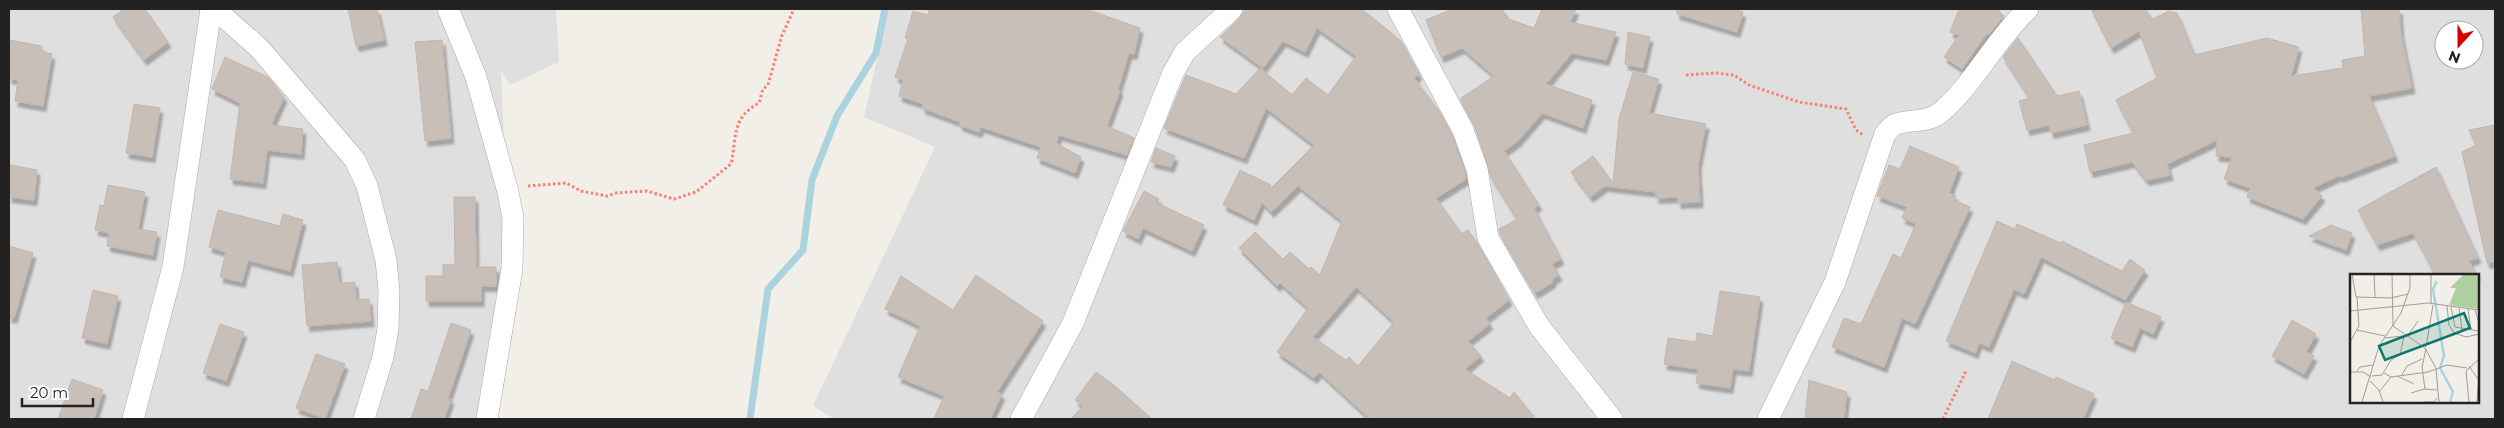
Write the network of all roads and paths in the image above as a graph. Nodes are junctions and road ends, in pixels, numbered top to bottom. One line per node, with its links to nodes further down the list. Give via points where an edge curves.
1 (213, 9): 11 (street, via 173,266); 12 (street, via 260,49 355,160 368,186 386,260 389,291 383,357)
2 (448, 9): 9 (street, via 476,77)
3 (794, 9): 9 (path, via 782,35 768,85 763,89 759,103 749,108 739,120 731,164 696,192 674,199 647,191 616,192 607,196 581,191 566,183 536,184)
4 (1232, 9): 14 (street, via 1185,52 1172,73 1072,323)
5 (1398, 9): 15 (street, via 1463,130 1477,169 1488,238 1539,326)
6 (2028, 9): 8 (street, via 2008,28 1939,114 1895,124 1885,134)
7 (1686, 75): 8 (path, via 1734,75 1749,85 1799,102 1846,110 1856,130)
8 (1880, 147): 16 (street, via 1835,282)
9 (508, 192): 13 (street, via 513,218 512,269)
10 (1966, 371): 17 (path)
11 (133, 419)
12 (364, 419)
13 (487, 419)
14 (1021, 419)
15 (1612, 419)
16 (1768, 419)
17 (1943, 419)

